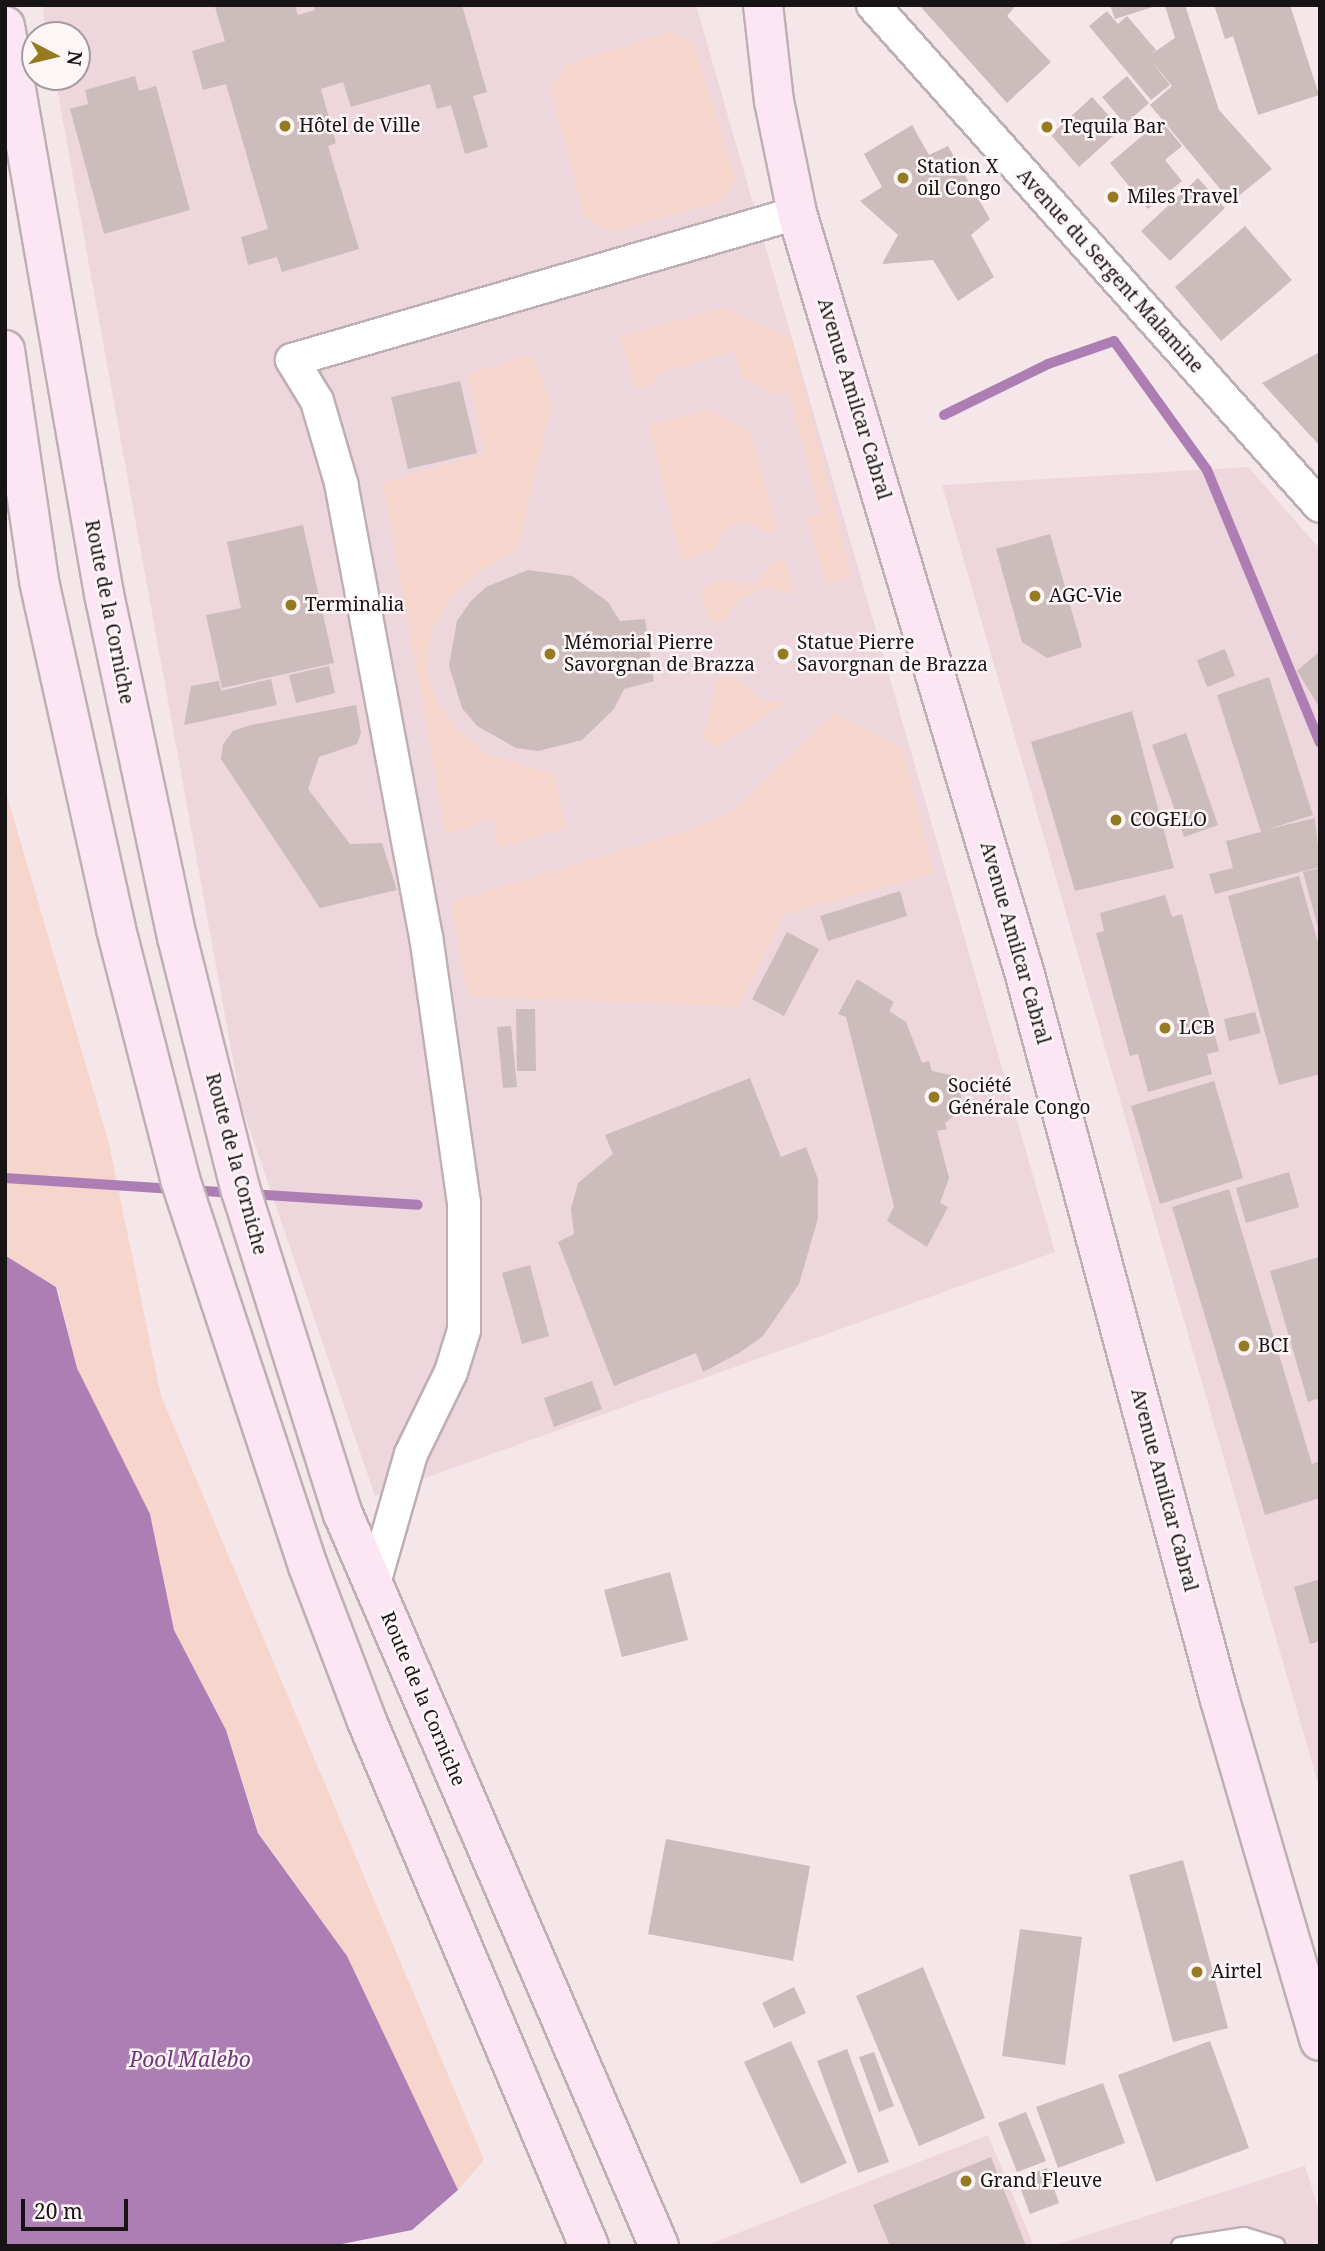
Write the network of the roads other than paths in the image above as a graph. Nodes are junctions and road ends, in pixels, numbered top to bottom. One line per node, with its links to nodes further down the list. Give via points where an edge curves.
1 (763, 5): 4 (main road, Avenue Amilcar Cabral, via 774,102)
2 (873, 5): 6 (street, Avenue du Sergent Malamine)
3 (5, 26): 7 (main road, Route de la Corniche, via 104,594 177,937 240,1191 343,1514)
4 (797, 213): 7 (street, via 292,359 317,401 342,486 426,937 464,1203 468,1262 464,1330 450,1372 411,1454); 8 (main road, Avenue Amilcar Cabral, via 1025,975 1220,1700)
5 (5, 350): 9 (main road, via 39,581 116,929 180,1179 308,1566 366,1719)
6 (1320, 506)
7 (373, 1583): 10 (main road, Route de la Corniche)
8 (1320, 2041)
9 (589, 2246)
10 (659, 2246)
11 (1180, 2246): 12 (lane, via 1244,2236)
12 (1276, 2246)

